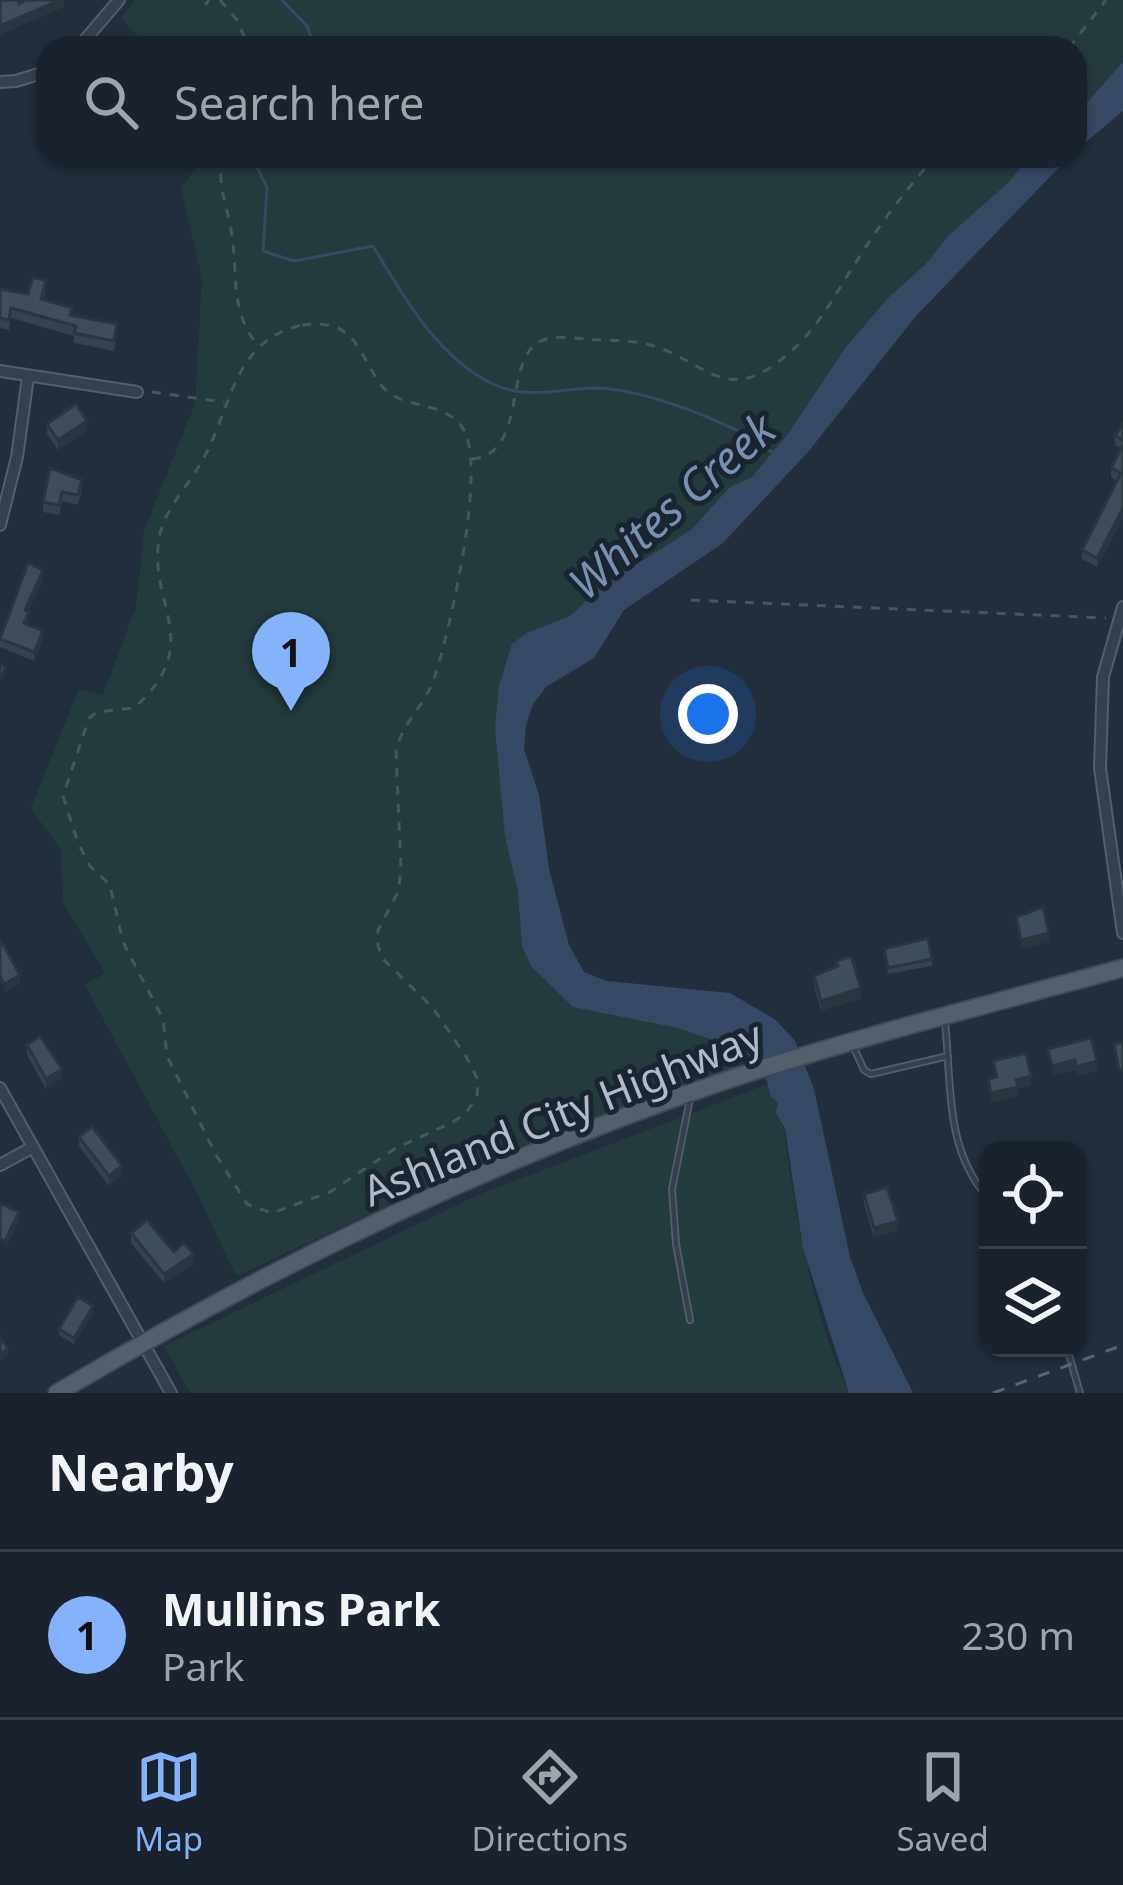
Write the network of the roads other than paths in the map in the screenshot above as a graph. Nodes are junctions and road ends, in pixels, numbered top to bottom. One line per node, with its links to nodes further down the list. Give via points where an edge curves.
1 (119, 0): 2 (street)
2 (88, 36)
3 (36, 74): 4 (street)
4 (0, 82)
5 (0, 371): 6 (street)
6 (28, 376): 7 (street); 8 (street)
7 (137, 392)
8 (0, 525)
9 (1121, 612): 10 (street, via 1103,677 1100,768)
10 (1123, 934)
11 (1123, 968): 12 (main road, Ashland City Highway)
12 (944, 1017): 13 (main road, Ashland City Highway); 14 (lane)
13 (852, 1042): 14 (lane, via 871,1073); 16 (main road, Ashland City Highway)
14 (948, 1056): 19 (lane, via 954,1128)
15 (0, 1088): 17 (street)
16 (691, 1093): 20 (lane, via 672,1189); 21 (main road, Ashland City Highway, via 373,1225)
17 (33, 1147): 18 (street); 21 (street)
18 (0, 1165)
19 (979, 1185)
20 (690, 1320)
21 (140, 1343): 23 (main road, Ashland City Highway); 24 (street)
22 (1070, 1357): 25 (lane)
23 (57, 1393)
24 (171, 1393)
25 (1080, 1393)

